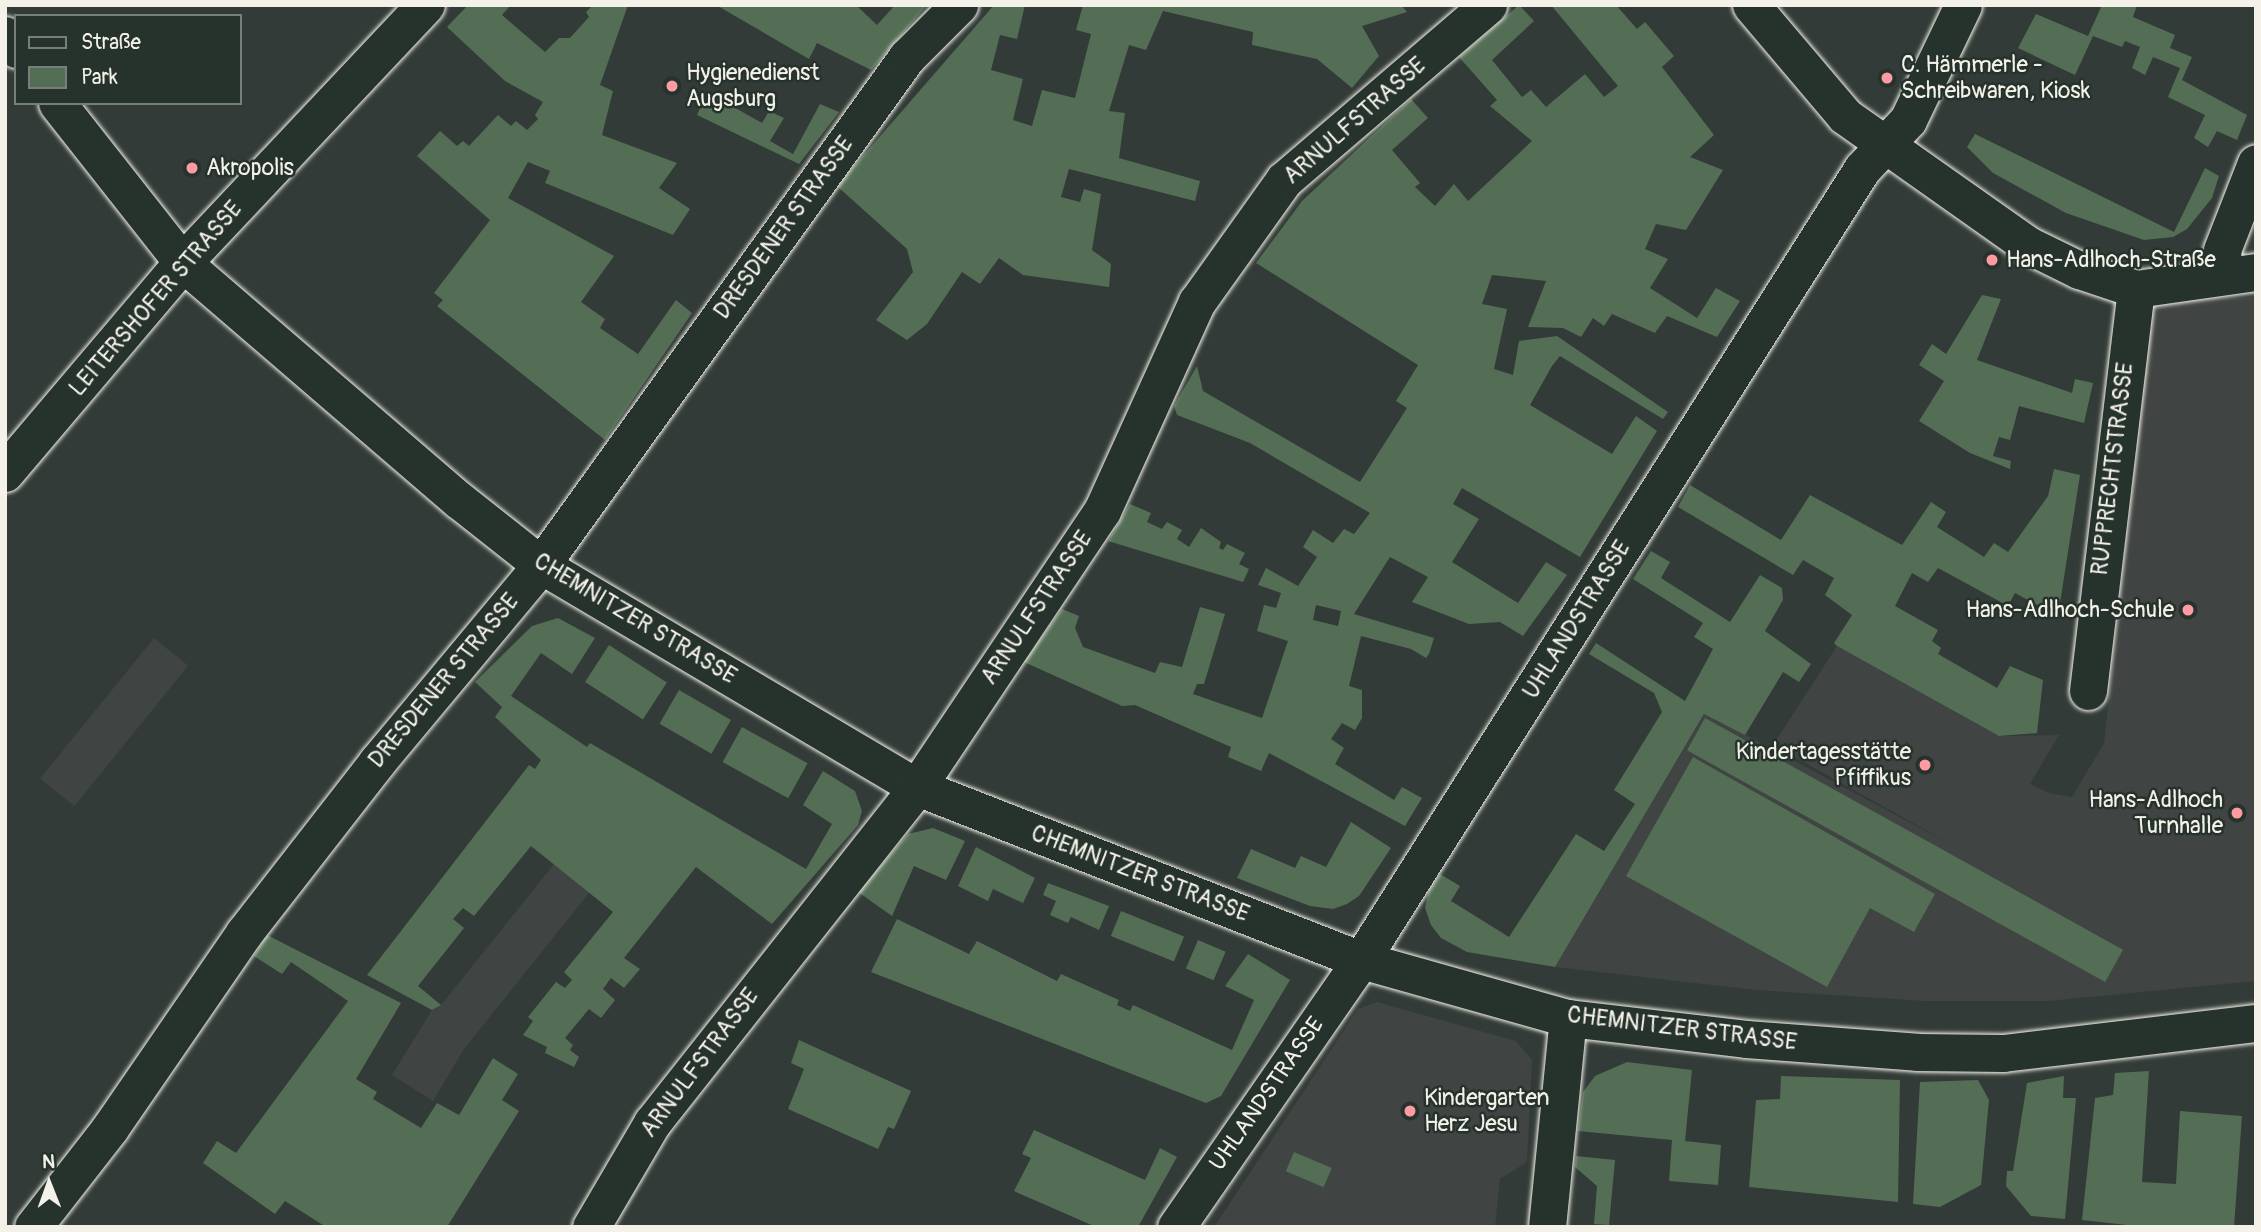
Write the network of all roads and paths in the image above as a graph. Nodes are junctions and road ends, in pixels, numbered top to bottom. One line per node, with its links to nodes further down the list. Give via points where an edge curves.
1 (426, 5): 9 (street, LEITERSHOFER STRASSE)
2 (960, 5): 13 (street, DRESDENER STRASSE, via 907,57)
3 (1488, 5): 15 (street, ARNULFSTRASSE, via 1277,191 1197,302 1102,511)
4 (1751, 5): 7 (street, via 1845,116)
5 (1963, 5): 7 (street, UHLANDSTRASSE, via 1908,120)
6 (59, 105): 9 (street, CHEMNITZER STRASSE)
7 (1884, 145): 11 (street, via 2028,245 2079,270); 16 (street, UHLANDSTRASSE, via 1862,169)
8 (2256, 163): 10 (street, via 2221,250)
9 (183, 263): 12 (street, LEITERSHOFER STRASSE); 13 (street, CHEMNITZER STRASSE)
10 (2239, 272): 11 (street)
11 (2136, 289): 14 (street, RUPPRECHTSTRASSE)
12 (5, 474)
13 (541, 565): 15 (street, CHEMNITZER STRASSE); 19 (street, DRESDENER STRASSE, via 376,762 244,933 110,1128)
14 (2088, 691)
15 (917, 787): 16 (street, CHEMNITZER STRASSE); 20 (street, ARNULFSTRASSE, via 652,1124)
16 (1361, 960): 17 (street, CHEMNITZER STRASSE); 21 (street, UHLANDSTRASSE)
17 (1567, 1018): 18 (street, CHEMNITZER STRASSE, via 1746,1039 1917,1052 2003,1053); 22 (street)
18 (2256, 1023)
19 (33, 1227)
20 (591, 1227)
21 (1176, 1227)
22 (1546, 1227)

